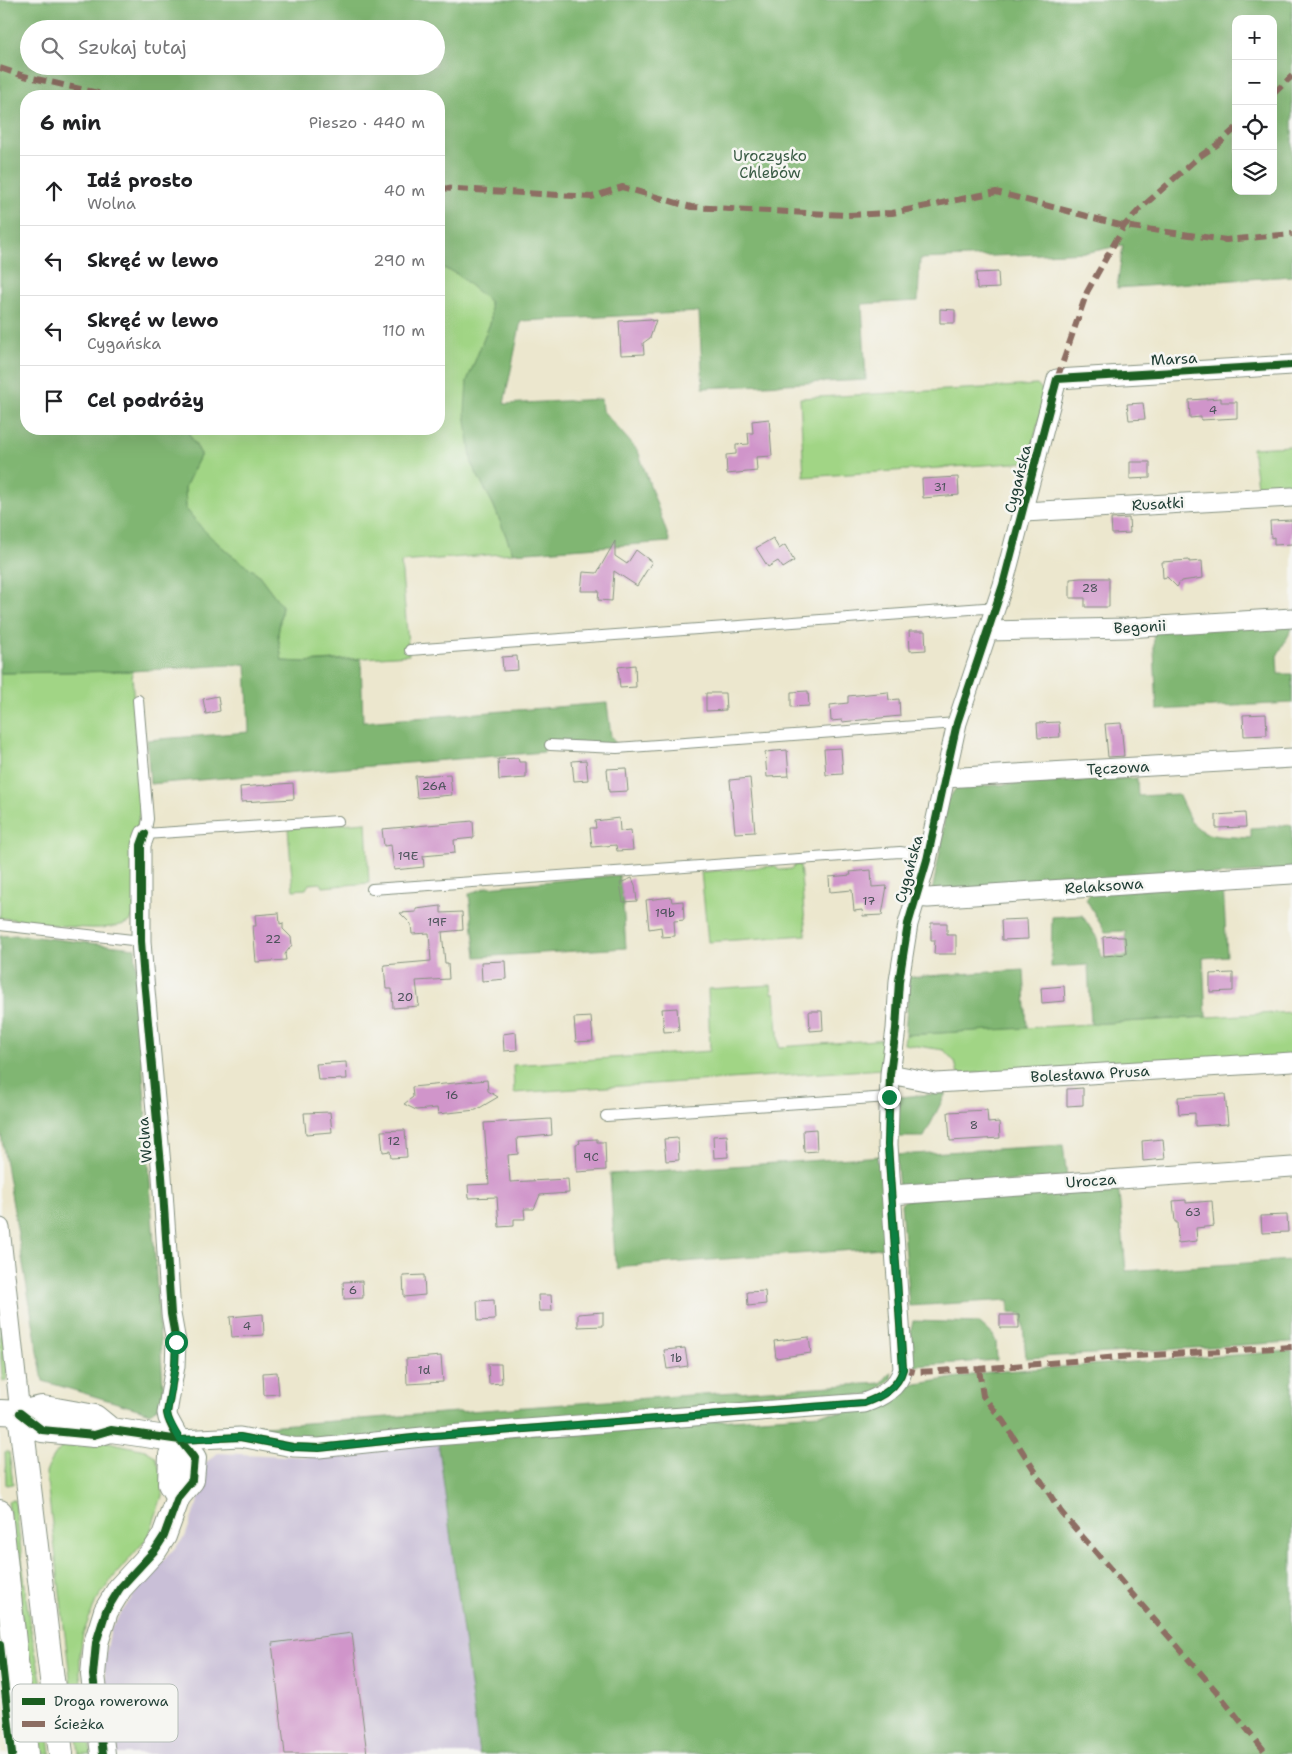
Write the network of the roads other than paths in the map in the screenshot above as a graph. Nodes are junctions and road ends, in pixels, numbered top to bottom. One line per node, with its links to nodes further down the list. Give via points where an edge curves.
1 (1292, 365): 2 (street, Marsa)
2 (1057, 379): 4 (street, Cygańska)
3 (1292, 497): 4 (street, Rusałki)
4 (1024, 512): 5 (street, Cygańska)
5 (995, 610): 7 (street, Cygańska); 8 (lane)
6 (1292, 618): 7 (street, Begonii, via 1126,628)
7 (988, 631): 10 (street, Cygańska)
8 (410, 650)
9 (138, 700): 15 (lane, Wolna, via 148,819)
10 (957, 723): 11 (lane, via 617,748); 13 (street, Cygańska)
11 (550, 745)
12 (1292, 758): 13 (street, Tęczowa)
13 (944, 778): 16 (street, Cygańska)
14 (338, 821): 15 (lane)
15 (145, 834): 21 (street, Wolna, via 141,845)
16 (927, 860): 18 (lane, via 920,855 900,852); 19 (street, Cygańska)
17 (1292, 874): 19 (street, Relaksowa)
18 (372, 889)
19 (916, 897): 23 (street, Cygańska, via 899,981)
20 (0, 925): 21 (lane)
21 (141, 941): 30 (street, Wolna, via 171,1314 176,1342 167,1413)
22 (1292, 1062): 23 (street, Bolesława Prusa, via 936,1083)
23 (890, 1074): 24 (street, Cygańska)
24 (889, 1097): 25 (lane); 27 (street, Cygańska)
25 (606, 1116)
26 (1292, 1167): 27 (street, Urocza)
27 (891, 1194): 30 (street, Cygańska, via 903,1369 899,1379 886,1393 864,1403 430,1436 319,1448 292,1447 240,1437)
28 (0, 1228): 29 (street)
29 (10, 1413): 30 (street, via 42,1408 95,1417 111,1430); 33 (street)
30 (180, 1440): 34 (street, via 194,1458 192,1480 178,1497 170,1524 155,1550 120,1588 106,1611 96,1643)
31 (0, 1512): 32 (street)
32 (18, 1684)
33 (51, 1684)
34 (95, 1684)

